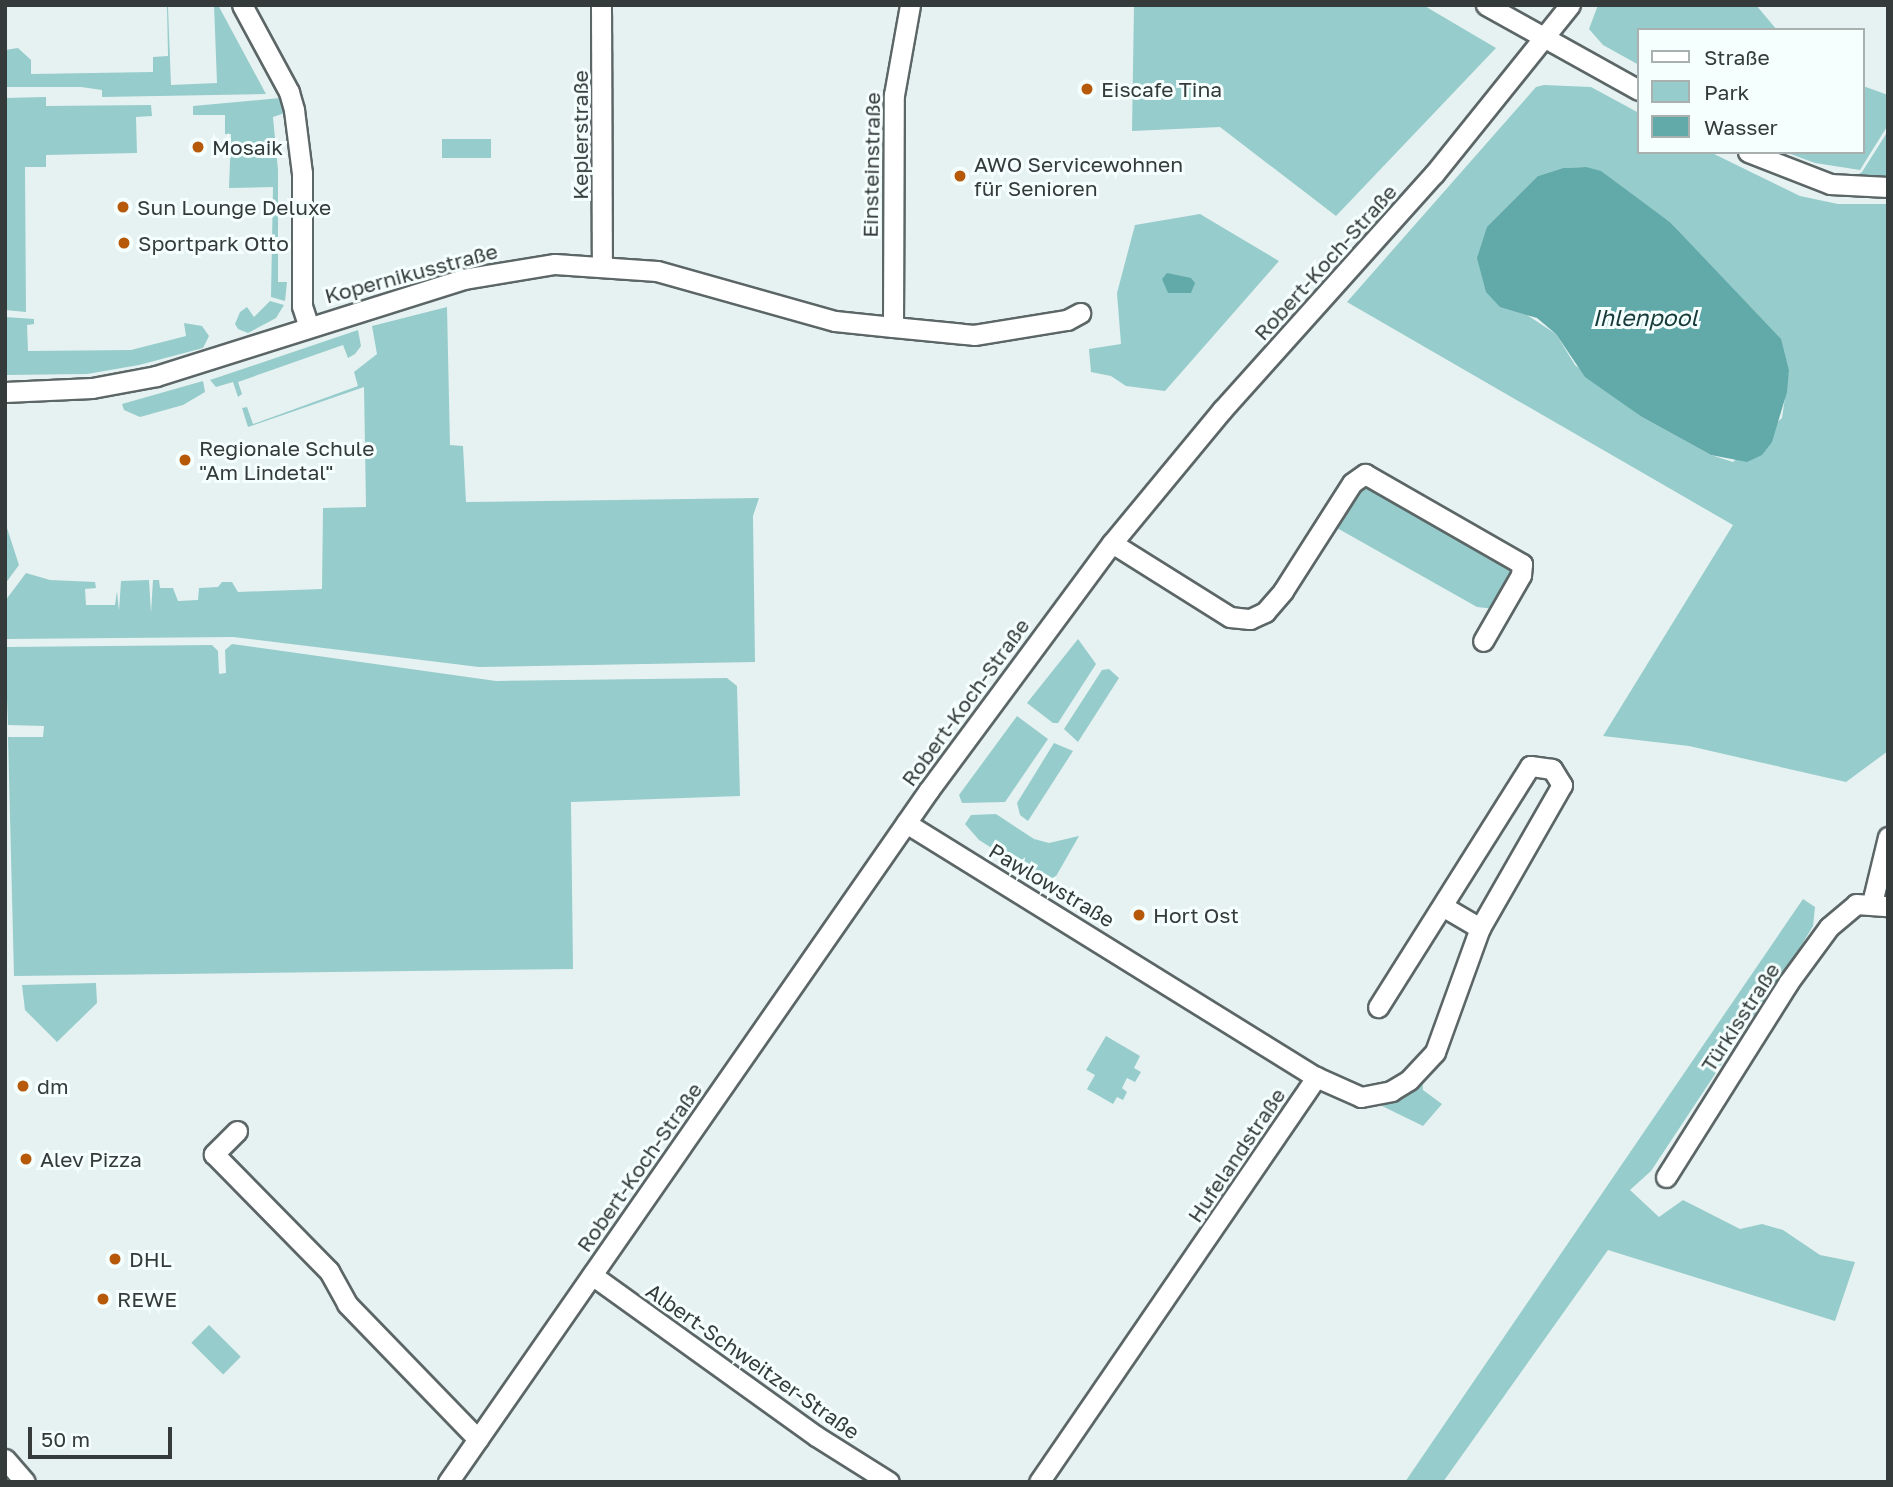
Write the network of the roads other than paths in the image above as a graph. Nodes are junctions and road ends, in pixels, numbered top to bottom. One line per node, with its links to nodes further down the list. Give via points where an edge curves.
1 (242, 5): 12 (street, via 289,92 294,110 302,173 302,306)
2 (601, 5): 10 (street, Keplerstraße)
3 (910, 5): 13 (street, Einsteinstraße, via 894,95)
4 (1486, 5): 6 (street)
5 (1570, 5): 6 (street, Robert-Koch-Straße)
6 (1546, 37): 7 (street); 15 (street, Robert-Koch-Straße, via 1434,174 1222,410)
7 (1638, 89)
8 (1753, 154): 9 (street, via 1830,184)
9 (1888, 187)
10 (602, 264): 12 (street, Kopernikusstraße, via 488,272); 13 (street, Kopernikusstraße, via 657,271 835,321)
11 (1080, 313): 13 (street, Kopernikusstraße, via 1067,320 974,335)
12 (308, 325): 14 (street, Kopernikusstraße, via 156,376 92,388)
13 (893, 327)
14 (5, 392)
15 (1112, 543): 16 (street, via 1240,620 1265,612 1352,483 1365,474 1522,564 1521,575); 17 (street, Robert-Koch-Straße)
16 (1483, 641)
17 (906, 823): 23 (street, Pawlowstraße); 26 (street, Robert-Koch-Straße)
18 (1888, 837): 19 (street)
19 (1880, 904): 25 (street, Türkisstraße, via 1856,904 1829,927 1788,983)
20 (1444, 906): 21 (street); 21 (street, via 1530,766 1552,769 1562,785); 22 (street)
21 (1480, 928): 23 (street, via 1445,1032 1423,1068 1391,1091 1362,1097)
22 (1378, 1007)
23 (1316, 1077): 32 (street, Hufelandstraße)
24 (237, 1130): 27 (street, via 214,1154 329,1271 347,1304)
25 (1666, 1177)
26 (592, 1275): 27 (street, Robert-Koch-Straße); 31 (street, Albert-Schweitzer-Straße, via 816,1436)
27 (478, 1439): 30 (street, Robert-Koch-Straße)
28 (5, 1459): 29 (street)
29 (25, 1482)
30 (448, 1482)
31 (888, 1482)
32 (1039, 1482)

